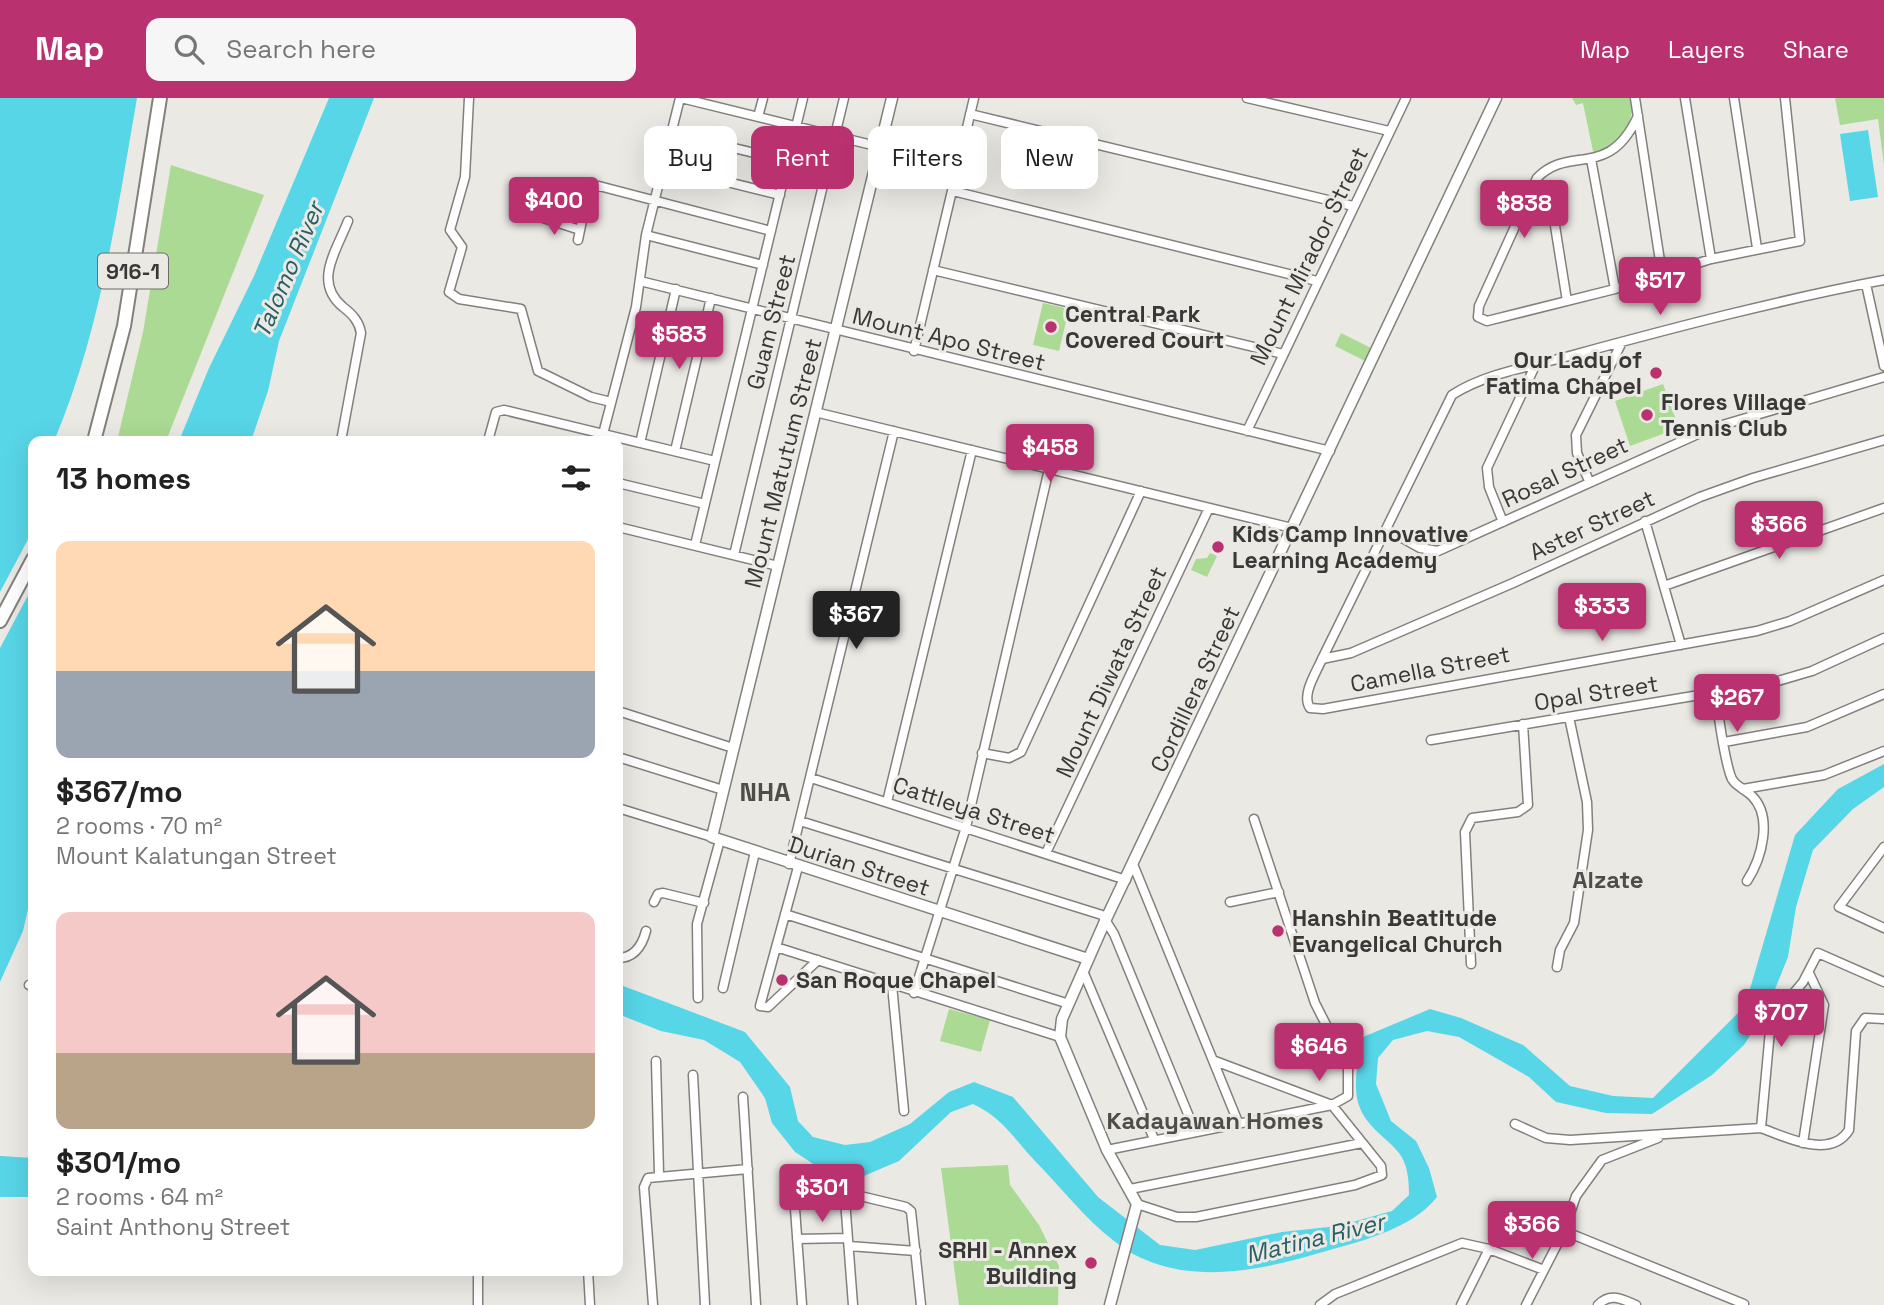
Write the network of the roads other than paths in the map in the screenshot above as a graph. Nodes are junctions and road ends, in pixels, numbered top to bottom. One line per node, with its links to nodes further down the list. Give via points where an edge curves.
1 (160, 98): 70 (main road, 916-1, via 124,326)
2 (469, 98): 65 (street, via 465,177 450,230 463,247 449,292 464,300 521,309 538,371)
3 (680, 98): 17 (street); 21 (street)
4 (722, 98): 17 (street)
5 (763, 98): 20 (street)
6 (803, 98): 22 (street)
7 (844, 98): 23 (street, Guam Street)
8 (892, 98): 24 (street, Mount Matutum Street)
9 (974, 98): 18 (street)
10 (1247, 98): 25 (street)
11 (1406, 98): 25 (street, Mount Mirador Street)
12 (1496, 98): 79 (street, Cordillera Street)
13 (1635, 98): 19 (street)
14 (1685, 98): 44 (street)
15 (1734, 98): 43 (street)
16 (1785, 98): 43 (street, via 1800,241)
17 (719, 107): 20 (street)
18 (970, 114): 33 (street); 36 (street)
19 (1638, 116): 26 (street, via 1619,145); 47 (street)
20 (758, 117): 22 (street)
21 (673, 126)
22 (796, 126)
23 (837, 126)
24 (885, 126)
25 (1390, 131): 36 (street, Mount Mirador Street)
26 (1591, 159): 28 (street, via 1545,169); 53 (street)
27 (737, 184): 34 (street)
28 (1532, 188): 55 (street, via 1552,207); 55 (street, via 1478,317 1487,321)
29 (658, 189): 35 (street)
30 (781, 189): 34 (street)
31 (822, 189): 57 (street, Guam Street)
32 (870, 189): 58 (street, Mount Matutum Street)
33 (953, 191): 46 (street); 50 (street)
34 (780, 195): 40 (street)
35 (655, 201): 39 (street, via 594,186 588,192); 40 (street); 41 (street)
36 (1353, 206): 50 (street, Mount Mirador Street)
37 (537, 216): 39 (street)
38 (348, 221): 71 (street, via 327,279 331,295 358,321 361,333)
39 (580, 230): 42 (street)
40 (771, 231): 45 (street)
41 (646, 235): 45 (street); 49 (street)
42 (578, 240)
43 (1758, 248): 44 (street)
44 (1711, 259): 47 (street)
45 (762, 265): 56 (street)
46 (933, 270): 60 (street); 61 (street)
47 (1662, 274): 53 (street)
48 (1884, 280): 51 (street)
49 (640, 281): 52 (street, Mount Apo Street); 65 (street)
50 (1317, 281): 61 (street, Mount Mirador Street)
51 (1866, 284): 59 (street, via 1778,301); 63 (street)
52 (676, 289): 54 (street, Mount Apo Street); 76 (street)
53 (1615, 289): 55 (street)
54 (711, 298): 56 (street, Mount Apo Street); 78 (street)
55 (1567, 301)
56 (752, 308): 57 (street, Mount Apo Street); 80 (street)
57 (792, 318): 58 (street, Mount Apo Street); 94 (street, Guam Street)
58 (835, 330): 60 (street, Mount Apo Street); 66 (street, Mount Matutum Street)
59 (1622, 342): 62 (street); 82 (street, via 1576,435 1577,453)
60 (914, 351): 68 (street, Mount Apo Street)
61 (1283, 354): 68 (street, Mount Mirador Street)
62 (1535, 366): 89 (street, via 1488,468 1489,487); 92 (street, via 1467,386 1452,395)
63 (1884, 366)
64 (1884, 377): 82 (street, Rosal Street, via 1709,429)
65 (611, 402): 69 (street)
66 (815, 412): 67 (street); 95 (street, Mount Matutum Street)
67 (894, 431): 77 (street); 114 (street)
68 (1247, 431): 79 (street, Mount Apo Street)
69 (603, 434): 72 (street, via 498,410); 73 (street)
70 (95, 436)
71 (342, 436)
72 (490, 436)
73 (611, 436)
74 (623, 439): 76 (street)
75 (1884, 440): 88 (street, Aster Street, via 1753,478)
76 (639, 443): 78 (street)
77 (972, 450): 81 (street); 117 (street)
78 (675, 451): 80 (street)
79 (1330, 451): 91 (street, Cordillera Street)
80 (715, 461): 85 (street)
81 (1049, 469): 84 (street); 112 (street)
82 (1589, 481): 89 (street, Rosal Street)
83 (623, 483): 85 (street)
84 (1141, 491): 86 (street); 112 (street, via 1021,752 1014,758)
85 (705, 504): 93 (street)
86 (1209, 508): 91 (street); 125 (street, Mount Diwata Street)
87 (1884, 508): 98 (street)
88 (1645, 521): 98 (street); 102 (street, Aster Street, via 1351,653)
89 (1503, 522): 92 (street, Rosal Street, via 1438,551 1420,548)
90 (623, 528): 93 (street)
91 (1292, 528): 126 (street, Cordillera Street)
92 (1386, 529): 102 (street)
93 (695, 545): 94 (street)
94 (734, 555): 95 (street)
95 (778, 566): 110 (street, Mount Matutum Street)
96 (28, 568): 99 (main road)
97 (1884, 580): 101 (street, Camella Street, via 1774,627)
98 (1664, 586): 101 (street)
99 (0, 621)
100 (1884, 638): 103 (street, Opal Street, via 1791,678)
101 (1681, 645): 102 (street, Camella Street, via 1310,708 1307,694)
102 (1322, 659)
103 (1715, 694): 106 (street, Opal Street); 109 (street)
104 (1884, 694): 109 (street, via 1807,727)
105 (623, 713): 110 (street)
106 (1569, 716): 107 (street, Opal Street); 146 (street, via 1587,802 1588,830 1574,923)
107 (1523, 724): 108 (street, Opal Street); 145 (street, via 1528,805 1518,812 1472,818 1465,832)
108 (1431, 740)
109 (1724, 742): 115 (street, via 1730,774)
110 (733, 748): 116 (street, Mount Matutum Street)
111 (1884, 751): 115 (street, via 1824,775)
112 (982, 753): 121 (street)
113 (623, 759): 116 (street)
114 (811, 778): 117 (street, Cattleya Street); 120 (street)
115 (1742, 788): 130 (street, via 1758,803 1764,824 1759,856)
116 (723, 790): 122 (street, Mount Matutum Street)
117 (887, 802): 121 (street, Cattleya Street)
118 (623, 810): 122 (street, Durian Street)
119 (1254, 820): 131 (street)
120 (800, 821): 127 (street); 128 (street)
121 (965, 827): 125 (street, Cattleya Street); 128 (street)
122 (716, 839): 124 (street, Durian Street); 134 (street, Mount Matutum Street)
123 (1884, 847): 138 (street, via 1839,907)
124 (755, 852): 127 (street, Durian Street); 151 (street)
125 (1046, 853): 129 (street, Cattleya Street)
126 (1133, 864): 129 (street, Cordillera Street); 158 (street)
127 (793, 865): 135 (street, Durian Street); 136 (street)
128 (954, 869): 135 (street); 137 (street)
129 (1126, 880): 137 (street, Cordillera Street)
130 (1747, 881)
131 (1279, 892): 133 (street); 161 (street, via 1315,1003 1348,1068 1348,1096)
132 (654, 902): 134 (street, via 663,892)
133 (1230, 902)
134 (704, 903): 153 (street, Mount Matutum Street, via 697,932)
135 (940, 912): 142 (street); 143 (street, Durian Street)
136 (785, 914): 140 (street); 142 (street)
137 (1106, 919): 143 (street, Cordillera Street); 166 (street)
138 (1884, 928)
139 (646, 931): 141 (street, via 637,950)
140 (776, 947): 144 (street); 144 (street, via 762,1008)
141 (623, 957)
142 (925, 957): 152 (street); 154 (street)
143 (1088, 959): 147 (street, Cordillera Street)
144 (818, 960): 150 (street)
145 (1471, 964)
146 (1557, 967)
147 (1083, 971): 154 (street, Cordillera Street); 168 (street)
148 (1809, 973): 149 (street, via 1818,953); 165 (street, via 1771,1020); 170 (street, via 1824,1005)
149 (1884, 982)
150 (892, 985): 152 (street); 162 (street)
151 (723, 988)
152 (914, 993): 156 (street)
153 (698, 998)
154 (1069, 1003): 156 (street, Cordillera Street)
155 (1884, 1019): 170 (street, via 1865,1018 1857,1031 1847,1133 1831,1144)
156 (1060, 1037): 171 (street)
157 (656, 1061): 174 (street)
158 (1215, 1061): 161 (street); 163 (street)
159 (693, 1075): 173 (street)
160 (743, 1097): 172 (street)
161 (1332, 1105): 163 (street); 169 (street)
162 (904, 1111)
163 (1238, 1122): 166 (street)
164 (1515, 1124): 167 (street, via 1559,1139)
165 (1759, 1128): 167 (street); 170 (street)
166 (1195, 1131): 168 (street)
167 (1669, 1135): 178 (street, via 1602,1160 1576,1196)
168 (1154, 1139): 171 (street)
169 (1362, 1143): 175 (street); 177 (street, via 1383,1169 1380,1178 1196,1217)
170 (1803, 1143)
171 (1107, 1150): 175 (street)
172 (748, 1169): 173 (street); 191 (street)
173 (696, 1172): 174 (street); 190 (street)
174 (659, 1174): 189 (street, via 648,1178 644,1187)
175 (1130, 1189): 177 (street)
176 (794, 1195): 179 (street)
177 (1136, 1210): 195 (street)
178 (1564, 1231): 183 (street); 186 (street)
179 (797, 1239): 180 (street); 192 (street)
180 (848, 1242): 182 (street); 182 (street, via 848,1194 909,1208); 193 (street)
181 (1489, 1249): 183 (street); 196 (street, via 1469,1243 1455,1245 1324,1299); 197 (street)
182 (916, 1251): 194 (street)
183 (1544, 1270): 198 (street)
184 (478, 1276): 187 (street)
185 (588, 1276): 188 (street)
186 (1744, 1304)
187 (478, 1305)
188 (590, 1305)
189 (653, 1305)
190 (705, 1305)
191 (756, 1305)
192 (802, 1305)
193 (853, 1305)
194 (921, 1305)
195 (1110, 1305)
196 (1320, 1305)
197 (1461, 1305)
198 (1526, 1305)
199 (1598, 1305): 200 (street, via 1615,1297)
200 (1636, 1305)

